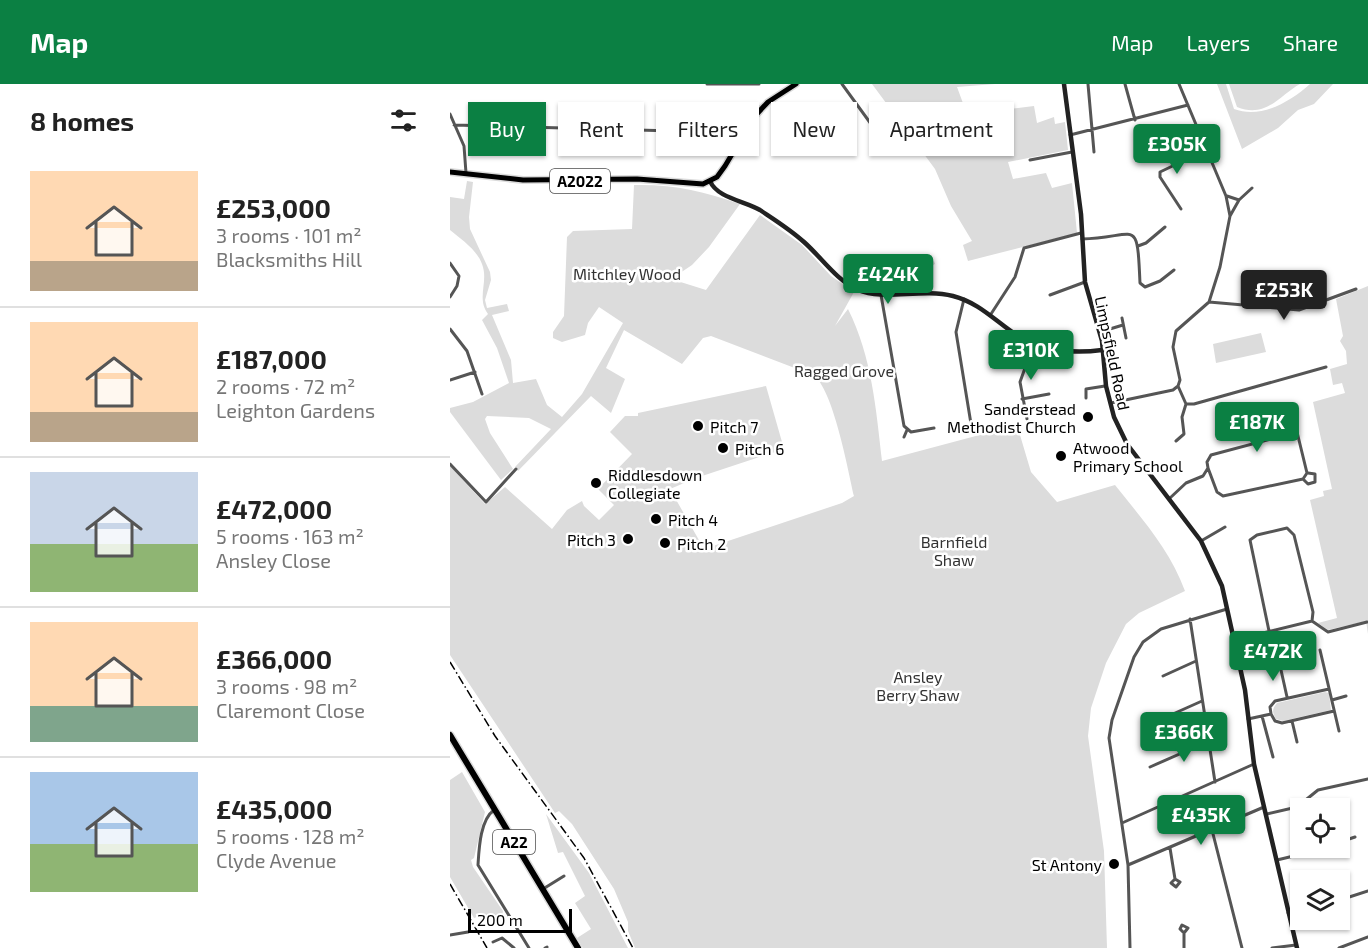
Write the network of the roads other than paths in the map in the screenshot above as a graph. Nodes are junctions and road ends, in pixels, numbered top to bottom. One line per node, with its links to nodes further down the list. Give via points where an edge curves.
1 (707, 84): 2 (street)
2 (759, 84)
3 (795, 84): 10 (main road)
4 (842, 84): 13 (street)
5 (1064, 84): 17 (main road, Limpsfield Road)
6 (1088, 84): 16 (street)
7 (1125, 84): 12 (street)
8 (1179, 84): 9 (street)
9 (1188, 105): 12 (street); 18 (street)
10 (759, 112)
11 (450, 114): 14 (street)
12 (1134, 120): 16 (street)
13 (869, 121)
14 (454, 125): 15 (street); 24 (street, via 464,146)
15 (656, 131)
16 (1091, 131): 17 (street); 20 (street)
17 (1070, 135): 19 (main road, Limpsfield Road)
18 (1206, 150): 27 (street); 29 (street, via 1160,172)
19 (1071, 152): 22 (street); 32 (main road, Limpsfield Road)
20 (1094, 152)
21 (731, 156): 25 (main road)
22 (1030, 160)
23 (450, 172): 24 (main road, A2022)
24 (466, 174): 25 (main road, A2022, via 549,181 637,179 694,185)
25 (710, 181): 38 (main road, via 716,190 756,208 785,227 847,284)
26 (1252, 188): 28 (street)
27 (1226, 196): 28 (street); 30 (street)
28 (1239, 200): 30 (street)
29 (1181, 209)
30 (1230, 216): 42 (street)
31 (1165, 227): 33 (street)
32 (1081, 236): 33 (street, via 1128,233 1135,237); 36 (main road, Limpsfield Road); 43 (street, via 1023,249 1015,277)
33 (1138, 246): 35 (street, via 1142,285 1155,284)
34 (450, 263): 40 (street, via 459,276 458,286)
35 (1174, 270)
36 (1085, 282): 39 (street); 47 (main road, Limpsfield Road)
37 (1356, 289): 42 (street, via 1299,310)
38 (881, 295): 41 (main road, via 926,292); 65 (street)
39 (1050, 296)
40 (450, 297)
41 (964, 299): 43 (main road); 64 (street, via 956,332)
42 (1209, 302): 55 (street, via 1176,331 1173,347)
43 (991, 314): 49 (main road)
44 (1122, 318): 45 (street)
45 (1123, 325): 47 (street); 48 (street)
46 (450, 329): 52 (street, via 467,351)
47 (1100, 332): 50 (main road, Limpsfield Road)
48 (1126, 338)
49 (1034, 343): 50 (main road, via 1066,352); 59 (street, via 1022,374)
50 (1102, 350): 54 (main road, Limpsfield Road)
51 (1326, 367): 61 (street)
52 (475, 372): 53 (street); 56 (street)
53 (450, 380)
54 (1106, 386): 58 (street, via 1086,389); 60 (main road, Limpsfield Road)
55 (1179, 386): 60 (street); 61 (street)
56 (482, 394)
57 (1049, 394): 59 (street)
58 (1086, 398)
59 (1022, 399): 62 (street)
60 (1111, 404): 75 (main road, Limpsfield Road, via 1127,444)
61 (1186, 404): 67 (street, via 1182,417 1184,434 1177,440)
62 (1027, 419)
63 (934, 428): 65 (street)
64 (972, 429)
65 (907, 430): 66 (street)
66 (904, 436)
67 (1175, 436)
68 (450, 464): 70 (street, via 486,502)
69 (1208, 468): 71 (street, via 1211,455 1297,432); 72 (street); 73 (street)
70 (516, 470)
71 (1307, 473): 74 (street); 74 (street, via 1315,474 1315,482 1308,484)
72 (1203, 476): 73 (street); 75 (street, via 1186,483)
73 (1212, 479): 74 (street, via 1223,496)
74 (1303, 479)
75 (1170, 498): 77 (main road, Limpsfield Road)
76 (1225, 527): 77 (street)
77 (1201, 541): 78 (main road, Limpsfield Road, via 1222,586)
78 (1227, 609): 79 (street); 84 (main road, Limpsfield Road)
79 (1190, 619): 87 (street); 113 (street, via 1161,629 1143,642 1115,712 1109,738)
80 (1312, 621): 81 (street, via 1328,632); 82 (street); 82 (street, via 1294,535 1284,528 1257,535 1250,544)
81 (1367, 622)
82 (1269, 631): 83 (street)
83 (1250, 635): 84 (street); 86 (street)
84 (1234, 640): 98 (main road, Limpsfield Road)
85 (1320, 650): 90 (street)
86 (1256, 660)
87 (1196, 661): 89 (street); 93 (street)
88 (1279, 661): 92 (street)
89 (1163, 676)
90 (1329, 689): 92 (street); 94 (street)
91 (1346, 696): 94 (street)
92 (1287, 698): 96 (street, via 1275,701 1270,707)
93 (1202, 700): 100 (street); 103 (street)
94 (1332, 700): 95 (street)
95 (1334, 711): 99 (street); 101 (street)
96 (1271, 714): 97 (street); 99 (street, via 1275,721)
97 (1262, 716): 98 (street); 105 (street)
98 (1248, 719): 106 (main road, Limpsfield Road)
99 (1292, 721): 104 (street)
100 (1146, 726)
101 (1339, 731)
102 (450, 735): 111 (highway, A22)
103 (1209, 741): 107 (street); 109 (street)
104 (1297, 742)
105 (1271, 754)
106 (1254, 764): 109 (street); 110 (main road, Limpsfield Road)
107 (1150, 767)
108 (1368, 779): 112 (street, via 1318,790 1297,807)
109 (1215, 782): 113 (street)
110 (1265, 807): 112 (main road, Limpsfield Road); 114 (street)
111 (494, 810): 123 (highway, A22); 134 (street, via 489,813 483,831 478,866)
112 (1267, 814): 119 (main road, Limpsfield Road)
113 (1122, 823): 120 (street)
114 (1212, 830): 117 (street); 138 (street)
115 (1355, 837): 116 (street)
116 (1350, 839)
117 (1170, 848): 120 (street); 122 (street)
118 (1290, 857): 119 (street)
119 (1277, 860): 126 (main road, Limpsfield Road)
120 (1128, 865): 136 (street)
121 (564, 876): 123 (street)
122 (1175, 879)
123 (543, 889): 135 (highway, A22)
124 (1368, 891): 125 (street)
125 (1350, 897)
126 (1288, 913): 132 (main road, Limpsfield Road)
127 (468, 932): 129 (street)
128 (1184, 933): 137 (street)
129 (450, 935)
130 (1368, 937): 140 (street)
131 (493, 942): 133 (street, via 502,938)
132 (1296, 946): 139 (street)
133 (514, 948)
134 (529, 948)
135 (578, 948)
136 (1130, 948)
137 (1184, 948)
138 (1242, 948)
139 (1272, 948)
140 (1339, 948)

